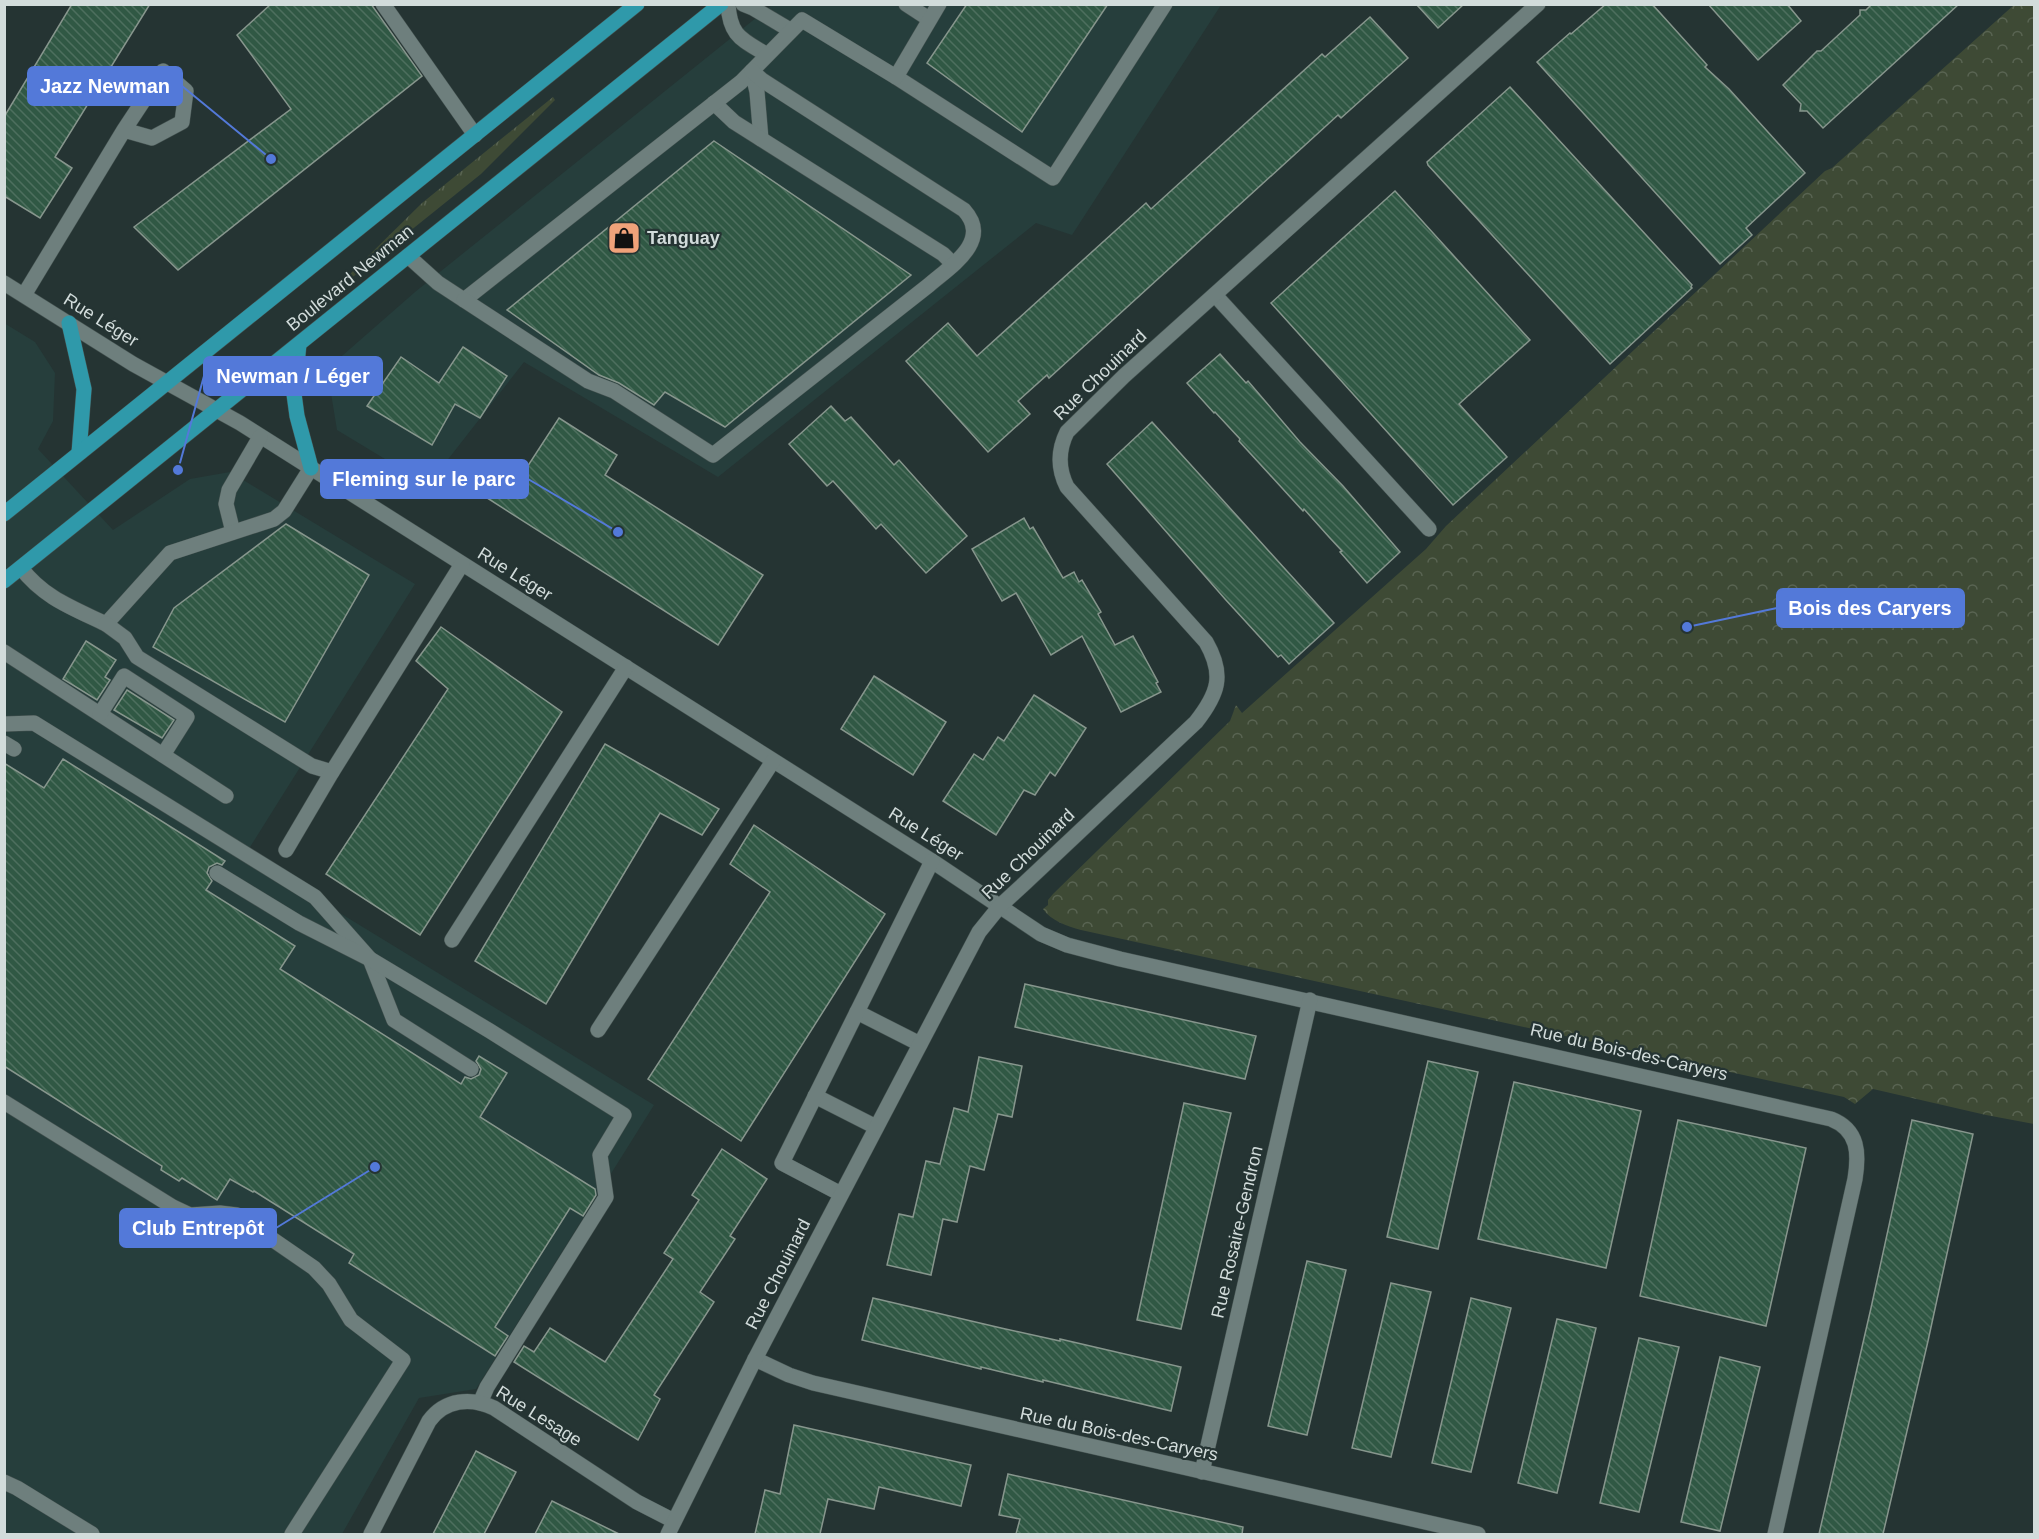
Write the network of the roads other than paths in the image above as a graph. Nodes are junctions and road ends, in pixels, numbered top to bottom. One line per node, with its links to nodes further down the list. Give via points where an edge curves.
1 (383, 4): 17 (street)
2 (637, 4): 17 (main road, Boulevard Newman)
3 (721, 4): 19 (main road, Boulevard Newman)
4 (728, 4): 12 (street, via 730,25 736,35)
5 (744, 4): 11 (street)
6 (906, 4): 10 (street)
7 (939, 4): 10 (street)
8 (1165, 4): 14 (street, via 1053,178)
9 (1538, 4): 23 (street, Rue Chouinard)
10 (929, 19): 14 (street)
11 (790, 30): 12 (street); 14 (street, via 802,20)
12 (767, 55): 13 (street)
13 (752, 70): 15 (street); 18 (street); 20 (street, via 762,81 964,210 973,223 974,238)
14 (896, 77)
15 (714, 104): 18 (street, via 725,116); 24 (street)
16 (124, 130): 16 (street, via 163,71 186,91 182,122 152,138); 22 (street)
17 (475, 135): 27 (main road, Boulevard Newman)
18 (761, 139): 20 (street)
19 (408, 256): 24 (street); 26 (main road, Boulevard Newman)
20 (953, 264): 24 (street, via 713,455 614,391 588,381)
21 (4, 283): 22 (street, Rue Léger)
22 (24, 295): 25 (street, Rue Léger)
23 (1215, 295): 33 (street); 50 (street, Rue Chouinard, via 1071,427 1063,439 1060,457 1062,477 1073,495 1206,642 1218,674 1214,694 1196,722)
24 (464, 300)
25 (69, 323): 27 (street, Rue Léger); 30 (main road, via 84,389)
26 (299, 344): 28 (main road, Boulevard Newman); 31 (main road, via 294,394)
27 (167, 382): 28 (street, Rue Léger); 30 (main road, Boulevard Newman)
28 (217, 410): 29 (street, Rue Léger); 36 (main road, Boulevard Newman)
29 (260, 437): 31 (street, Rue Léger); 34 (street, via 228,490 226,504)
30 (79, 453): 32 (main road, Boulevard Newman)
31 (311, 468): 34 (street, via 284,511 274,519); 35 (street, Rue Léger)
32 (4, 514)
33 (1429, 529)
34 (233, 532): 38 (street, via 170,553)
35 (462, 564): 40 (street, Rue Léger); 45 (street)
36 (21, 568): 37 (main road, Boulevard Newman); 38 (street, via 47,594)
37 (4, 581)
38 (106, 624): 45 (street, via 125,638 137,657 312,766)
39 (4, 652): 41 (street)
40 (626, 667): 44 (street, Rue Léger); 51 (street)
41 (100, 714): 43 (street); 43 (street, via 124,676 187,717)
42 (4, 724): 52 (street, via 34,723 315,897)
43 (163, 755): 46 (street)
44 (773, 761): 48 (street, Rue Léger); 55 (street)
45 (332, 772): 47 (street)
46 (226, 796)
47 (286, 850)
48 (932, 861): 50 (street, Rue Léger); 54 (street)
49 (218, 873): 52 (street, via 299,924)
50 (1000, 906): 53 (street, Rue du Bois-des-Caryers, via 1041,934 1067,945); 56 (street, Rue Chouinard, via 979,932)
51 (452, 940)
52 (370, 959): 57 (street, via 394,1020); 63 (street, via 624,1115 600,1155 606,1197)
53 (1310, 1000): 64 (street, Rue Rosaire-Gendron); 71 (street, Rue du Bois-des-Caryers, via 1831,1119 1851,1132 1857,1149 1855,1179)
54 (857, 1012): 56 (street); 58 (street)
55 (598, 1030)
56 (920, 1044): 60 (street, Rue Chouinard)
57 (471, 1069)
58 (815, 1096): 60 (street); 61 (street, via 782,1163)
59 (4, 1102): 68 (street, via 173,1207 190,1215 237,1215 314,1268 351,1320 403,1360)
60 (876, 1127): 61 (street, Rue Chouinard)
61 (841, 1194): 62 (street, Rue Chouinard)
62 (755, 1359): 64 (street, Rue du Bois-des-Caryers, via 813,1383); 66 (street, Rue Chouinard)
63 (480, 1403): 66 (street, Rue Lesage, via 505,1415); 69 (street, Rue Lesage, via 446,1405 434,1415)
64 (1202, 1472): 70 (street, Rue du Bois-des-Caryers)
65 (4, 1482): 67 (street)
66 (671, 1528)
67 (92, 1534)
68 (292, 1534)
69 (372, 1534)
70 (1478, 1534)
71 (1775, 1534)

